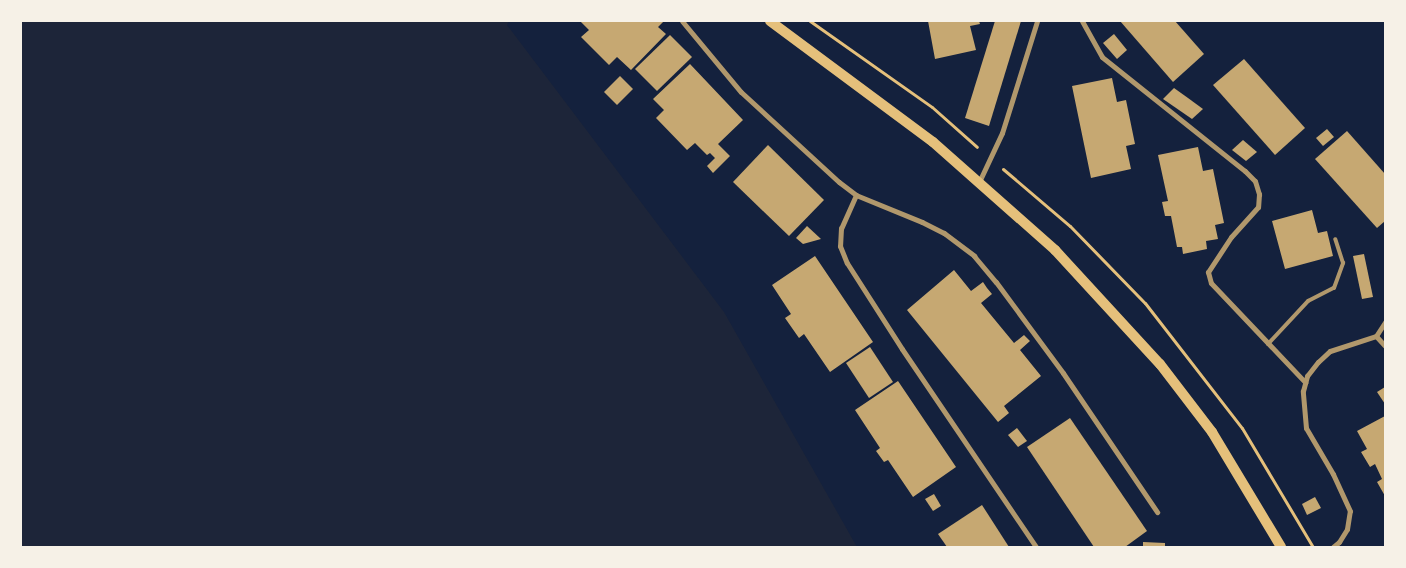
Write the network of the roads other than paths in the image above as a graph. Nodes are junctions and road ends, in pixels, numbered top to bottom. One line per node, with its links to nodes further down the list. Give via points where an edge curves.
1 (682, 21): 6 (street, via 741,92)
2 (770, 21): 5 (main road, via 933,142)
3 (1037, 21): 5 (street, via 1002,133)
4 (1082, 21): 10 (street, via 1102,57 1256,181 1258,207 1231,237 1208,272 1211,283)
5 (979, 182): 15 (main road, via 1055,250 1160,364 1212,432)
6 (856, 195): 13 (street, via 922,222 974,256 1063,373); 14 (street, via 841,228 840,246 848,263)
7 (1335, 239): 10 (lane, via 1343,263 1334,288 1308,301)
8 (1385, 322): 9 (street)
9 (1376, 336): 11 (street); 12 (street, via 1330,351)
10 (1268, 344): 12 (street)
11 (1385, 346)
12 (1305, 382): 16 (street, via 1303,406 1306,428 1350,511 1347,529)
13 (1156, 512)
14 (1036, 547)
15 (1282, 547)
16 (1333, 547)

